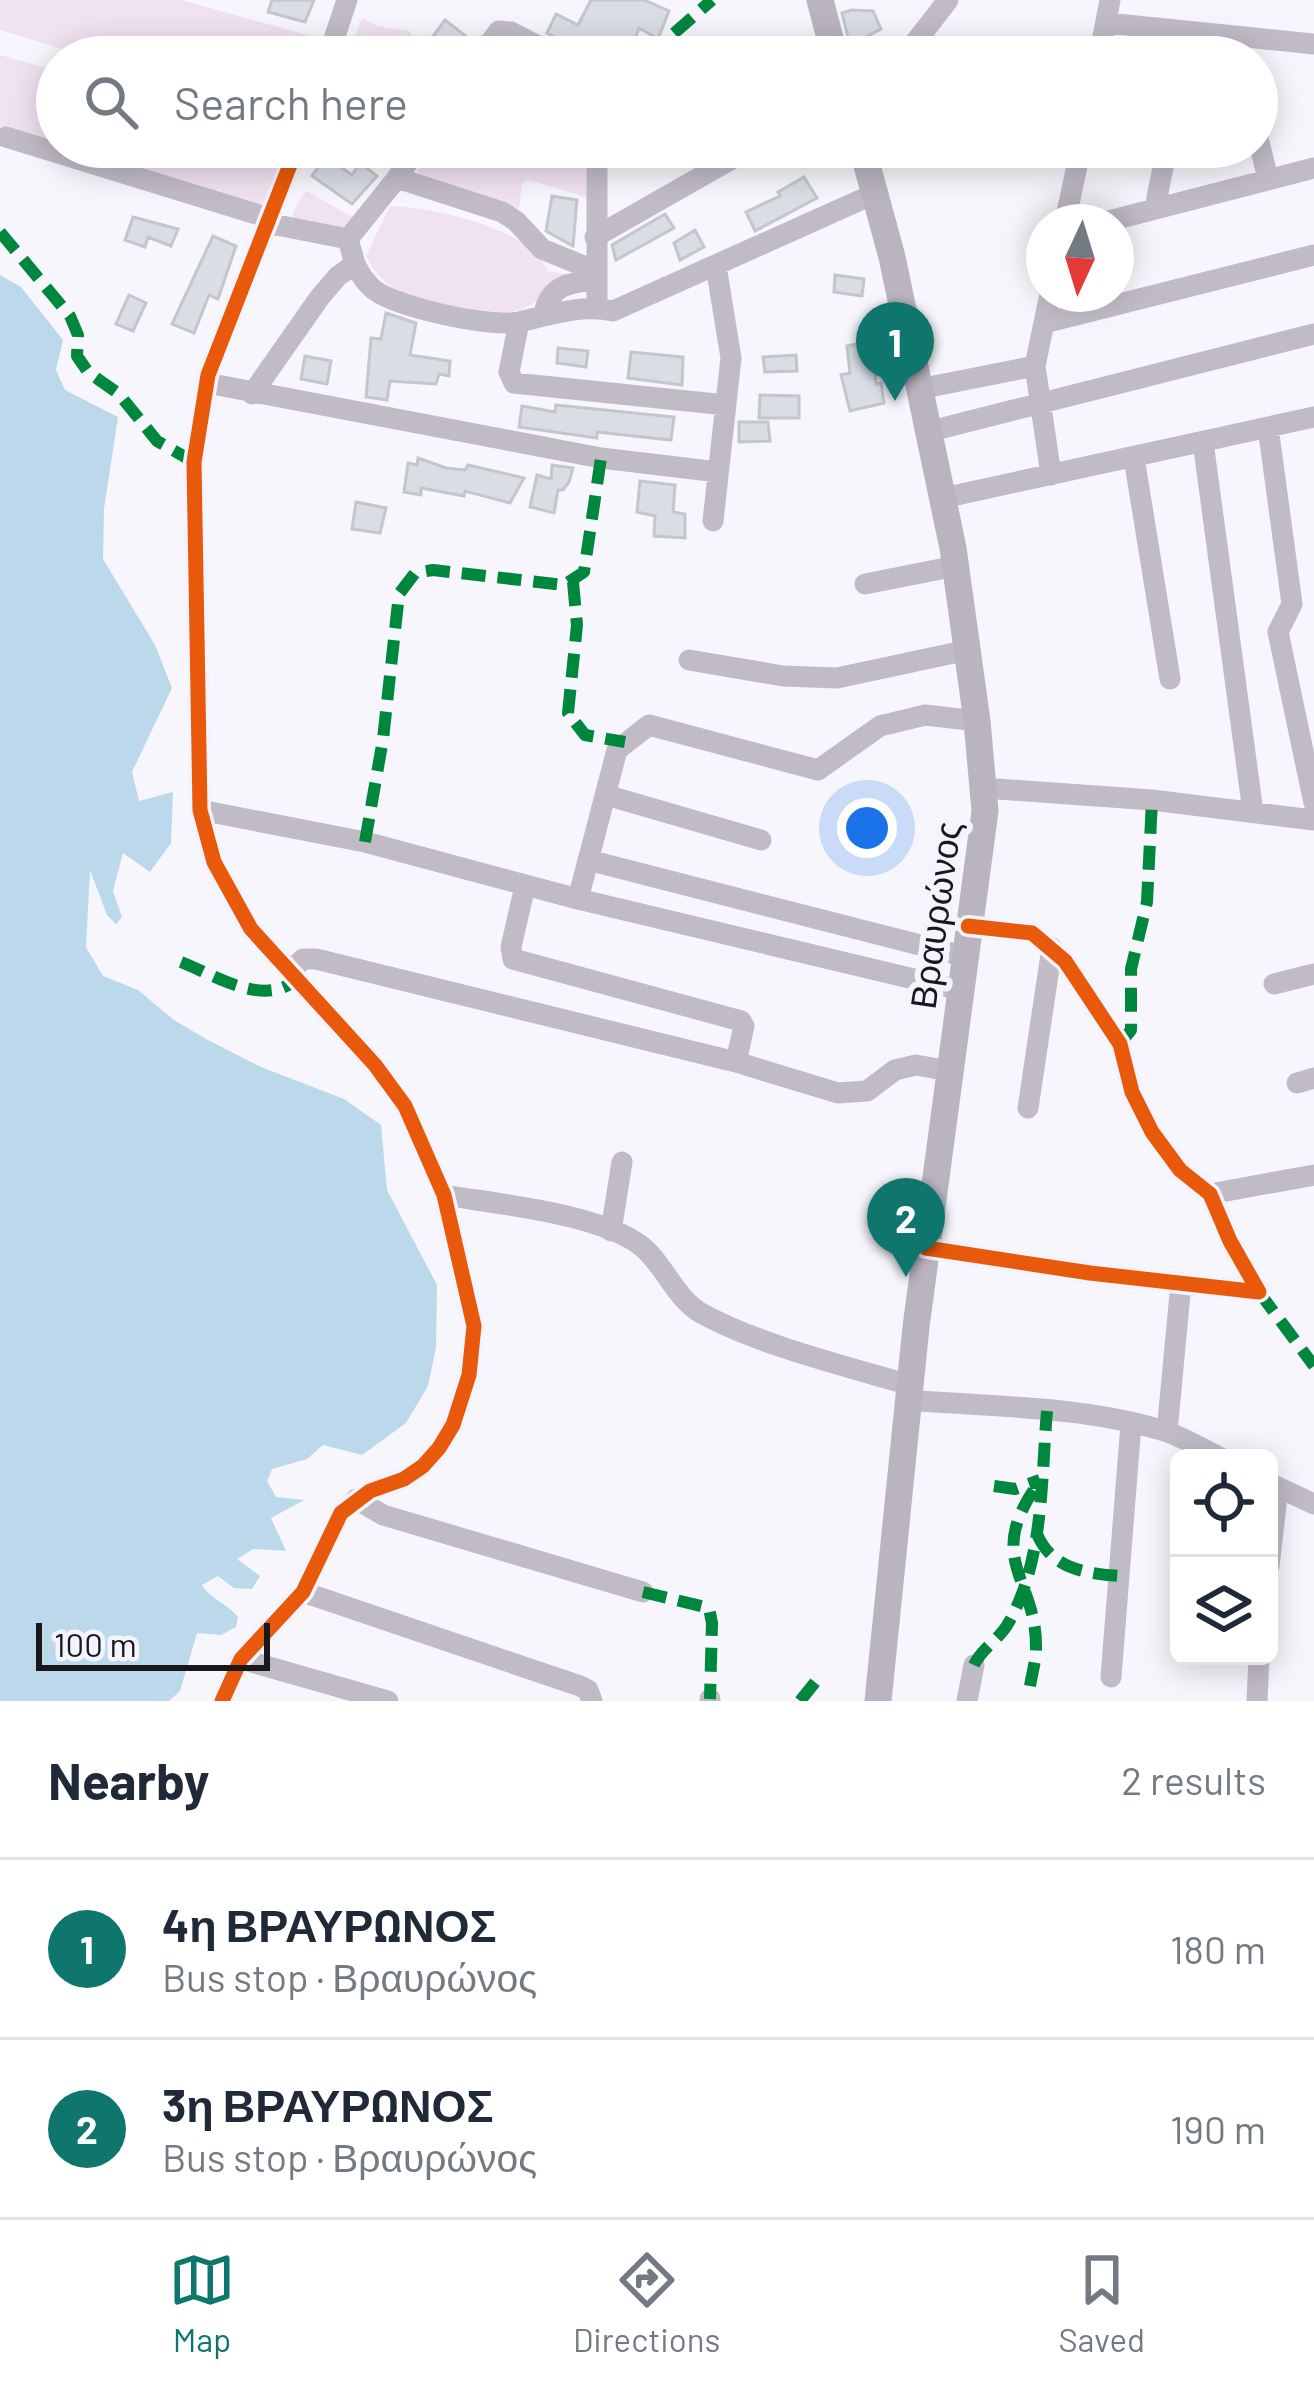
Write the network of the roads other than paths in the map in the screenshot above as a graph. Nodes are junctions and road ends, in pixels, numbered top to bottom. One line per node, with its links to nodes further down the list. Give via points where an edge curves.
1 (346, 0): 5 (street)
2 (820, 0): 6 (main road)
3 (948, 0): 7 (street)
4 (1108, 11): 8 (street)
5 (335, 36)
6 (829, 36)
7 (920, 36)
8 (1264, 36)
9 (1278, 38): 10 (street)
10 (1314, 44)
11 (6, 137): 12 (street)
12 (36, 147)
13 (103, 168): 29 (street)
14 (289, 168): 29 (street)
15 (404, 168): 23 (street)
16 (597, 168): 30 (street)
17 (716, 168): 30 (street)
18 (869, 168): 25 (main road, Βραυρώνος)
19 (1077, 168): 26 (street)
20 (1163, 168): 27 (street)
21 (1265, 168): 24 (street)
22 (1314, 168): 24 (street)
23 (397, 178): 31 (street); 35 (street, via 502,212 542,249)
24 (1268, 179): 27 (street)
25 (876, 193): 34 (street); 44 (main road, Βραυρώνος)
26 (1069, 204)
27 (1155, 208): 28 (street)
28 (1134, 214)
29 (268, 221): 31 (street); 43 (street)
30 (595, 237): 35 (street)
31 (348, 239): 33 (street)
32 (1314, 255): 40 (street)
33 (355, 265): 39 (street, via 371,288 393,300); 45 (street, via 320,297)
34 (716, 266): 36 (street, via 623,309); 47 (street, via 731,358)
35 (596, 275): 36 (street); 38 (street, via 560,287)
36 (597, 308): 38 (street)
37 (1046, 312): 40 (street)
38 (544, 314): 39 (street)
39 (519, 322): 47 (street, via 514,383)
40 (1044, 323): 42 (street)
41 (1314, 334): 46 (street)
42 (1035, 366): 44 (street); 46 (street)
43 (207, 383): 45 (street); 66 (street, via 193,516)
44 (919, 389): 50 (main road, Βραυρώνος)
45 (252, 394): 53 (street)
46 (1041, 404): 50 (street); 54 (street)
47 (726, 405): 53 (street)
48 (1314, 416): 49 (street)
49 (1268, 427): 51 (street); 65 (street, via 1292,604 1279,632)
50 (927, 432): 55 (main road, Βραυρώνος)
51 (1203, 442): 52 (street); 67 (street)
52 (1134, 458): 54 (street); 61 (street)
53 (718, 472): 56 (street)
54 (1051, 475): 55 (street)
55 (943, 498): 57 (main road, Βραυρώνος)
56 (713, 521)
57 (956, 566): 58 (street); 59 (main road, Βραυρώνος)
58 (865, 584)
59 (968, 650): 60 (street, via 837,677); 62 (main road, Βραυρώνος)
60 (689, 660)
61 (1170, 679)
62 (977, 721): 63 (main road, Βραυρώνος); 64 (street, via 926,716 880,726 818,770 649,725 616,750)
63 (985, 788): 67 (street); 73 (main road, Βραυρώνος)
64 (606, 795): 69 (street); 70 (street)
65 (1314, 803)
66 (200, 810): 71 (street, via 364,842); 76 (street, via 214,862 250,929)
67 (1253, 812): 68 (street)
68 (1314, 820)
69 (761, 840)
70 (587, 860): 72 (street); 75 (street)
71 (526, 886): 72 (street); 80 (street, via 513,959 740,1021)
72 (578, 899): 79 (street)
73 (968, 926): 74 (street, via 1032,933); 75 (main road, Βραυρώνος)
74 (1052, 948): 82 (street); 85 (street, via 1108,1022 1164,1152)
75 (963, 956): 79 (main road, Βραυρώνος)
76 (290, 972): 80 (street, via 316,959); 86 (street, via 405,1106)
77 (1314, 974): 78 (street)
78 (1274, 984)
79 (960, 990): 81 (main road, Βραυρώνος)
80 (736, 1062): 81 (street, via 838,1093 867,1090 916,1065)
81 (950, 1070): 88 (main road, Βραυρώνος)
82 (1028, 1108)
83 (622, 1162): 87 (street)
84 (1314, 1175): 85 (street)
85 (1210, 1194): 89 (street, via 1259,1292)
86 (444, 1195): 87 (street); 95 (street, via 474,1325 469,1376 452,1425 423,1466)
87 (611, 1231): 90 (street, via 641,1246 695,1310)
88 (926, 1248): 89 (street); 90 (main road, Βραυρώνος)
89 (1181, 1283): 92 (street)
90 (910, 1393): 91 (street); 106 (main road, Βραυρώνος)
91 (1131, 1424): 92 (street); 102 (street)
92 (1167, 1432): 93 (street)
93 (1202, 1449)
94 (1278, 1487): 96 (street)
95 (356, 1498): 97 (street); 98 (street, via 383,1515)
96 (1314, 1504)
97 (303, 1592): 99 (street); 105 (street, via 580,1686)
98 (643, 1592)
99 (241, 1660): 103 (street); 104 (street)
100 (974, 1665): 107 (street)
101 (1258, 1665): 108 (street)
102 (1111, 1677)
103 (223, 1701)
104 (388, 1701)
105 (592, 1701)
106 (878, 1701)
107 (968, 1701)
108 (1256, 1701)

